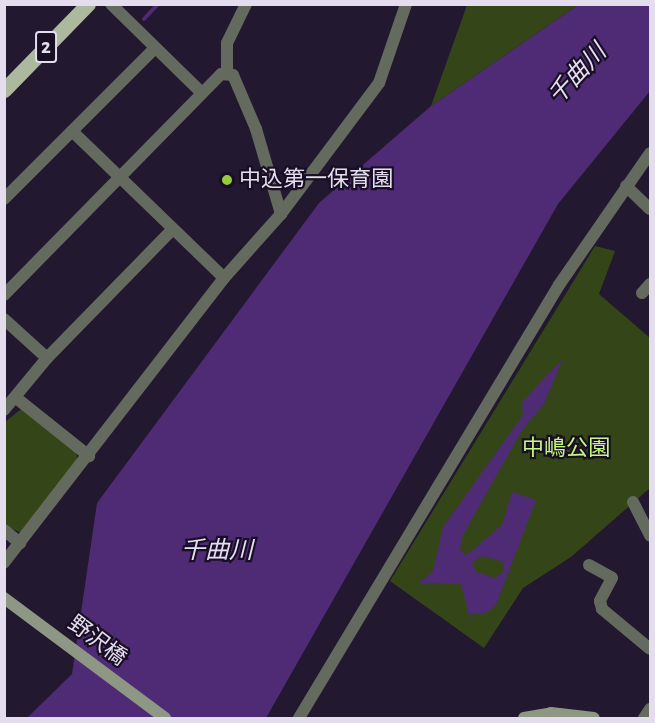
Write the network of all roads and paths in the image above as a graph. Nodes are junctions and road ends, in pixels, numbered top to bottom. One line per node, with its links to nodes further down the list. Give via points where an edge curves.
1 (88, 4): 7 (main road, 2)
2 (111, 4): 5 (street)
3 (246, 4): 6 (street, via 227,43)
4 (406, 4): 15 (street, via 379,83)
5 (155, 48): 8 (street); 9 (street)
6 (227, 71): 8 (street); 15 (street, via 256,129)
7 (4, 90)
8 (202, 93): 11 (street)
9 (72, 130): 11 (street); 13 (street)
10 (651, 153): 12 (street)
11 (121, 178): 16 (street); 18 (street)
12 (626, 186): 14 (street); 34 (street, via 559,285)
13 (5, 197)
14 (651, 208)
15 (281, 214): 17 (street)
16 (173, 229): 17 (street); 20 (street)
17 (224, 278): 23 (street)
18 (4, 295)
19 (4, 319): 20 (street)
20 (47, 358): 21 (street)
21 (15, 397): 22 (street); 23 (street)
22 (4, 410)
23 (89, 456): 27 (street)
24 (633, 502): 26 (street)
25 (4, 530): 27 (street)
26 (651, 536)
27 (20, 543): 28 (street)
28 (4, 563)
29 (590, 565): 31 (street, via 612,578 600,601 602,609)
30 (4, 598): 33 (main road, 野沢橋)
31 (651, 649)
32 (651, 710): 37 (street)
33 (165, 718)
34 (299, 718)
35 (525, 718): 36 (main road, via 550,713)
36 (594, 718)
37 (644, 718)

